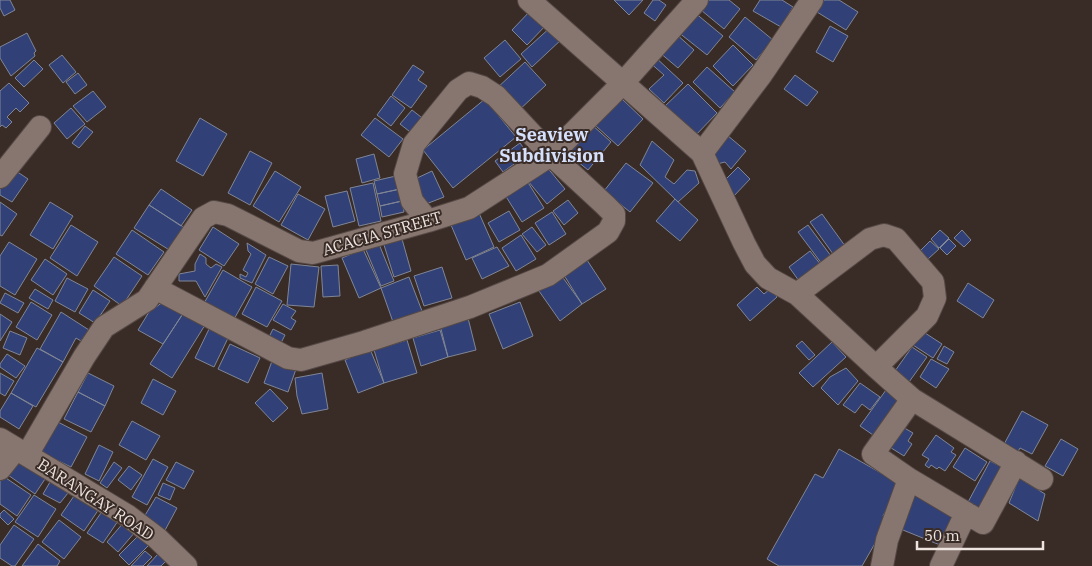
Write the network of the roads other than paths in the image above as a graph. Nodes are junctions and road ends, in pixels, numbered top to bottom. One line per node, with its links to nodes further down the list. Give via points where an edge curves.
1 (697, 0): 4 (street, ACACIA STREET)
2 (812, 0): 6 (street)
3 (532, 1): 4 (street)
4 (622, 84): 6 (street); 7 (street, ACACIA STREET)
5 (40, 127): 8 (street)
6 (702, 153): 11 (street, via 755,264 768,278)
7 (551, 155): 9 (street, ACACIA STREET, via 469,208); 9 (street, via 496,96 469,83 458,90 414,144 407,166 405,174 412,201); 10 (street, via 605,204 614,214 614,222 608,232 548,275 470,307 301,360 288,358)
8 (0, 177)
9 (428, 221): 10 (street, ACACIA STREET, via 313,252 299,250 228,215 214,212 203,218)
10 (155, 288): 14 (street, ACACIA STREET, via 147,300 104,327)
11 (796, 294): 12 (street); 12 (street, via 870,239 884,235 896,239 933,282 935,298 927,316)
12 (876, 368): 13 (street)
13 (912, 399): 15 (street); 17 (street, via 873,454)
14 (14, 448): 16 (street, ACACIA STREET); 20 (street, BARANGAY ROAD, via 135,521)
15 (1016, 462): 18 (street); 19 (street, via 983,523)
16 (0, 469)
17 (909, 479): 19 (street); 21 (street, via 887,540)
18 (1042, 479)
19 (966, 513): 22 (street)
20 (186, 566)
21 (882, 566)
22 (941, 566)

